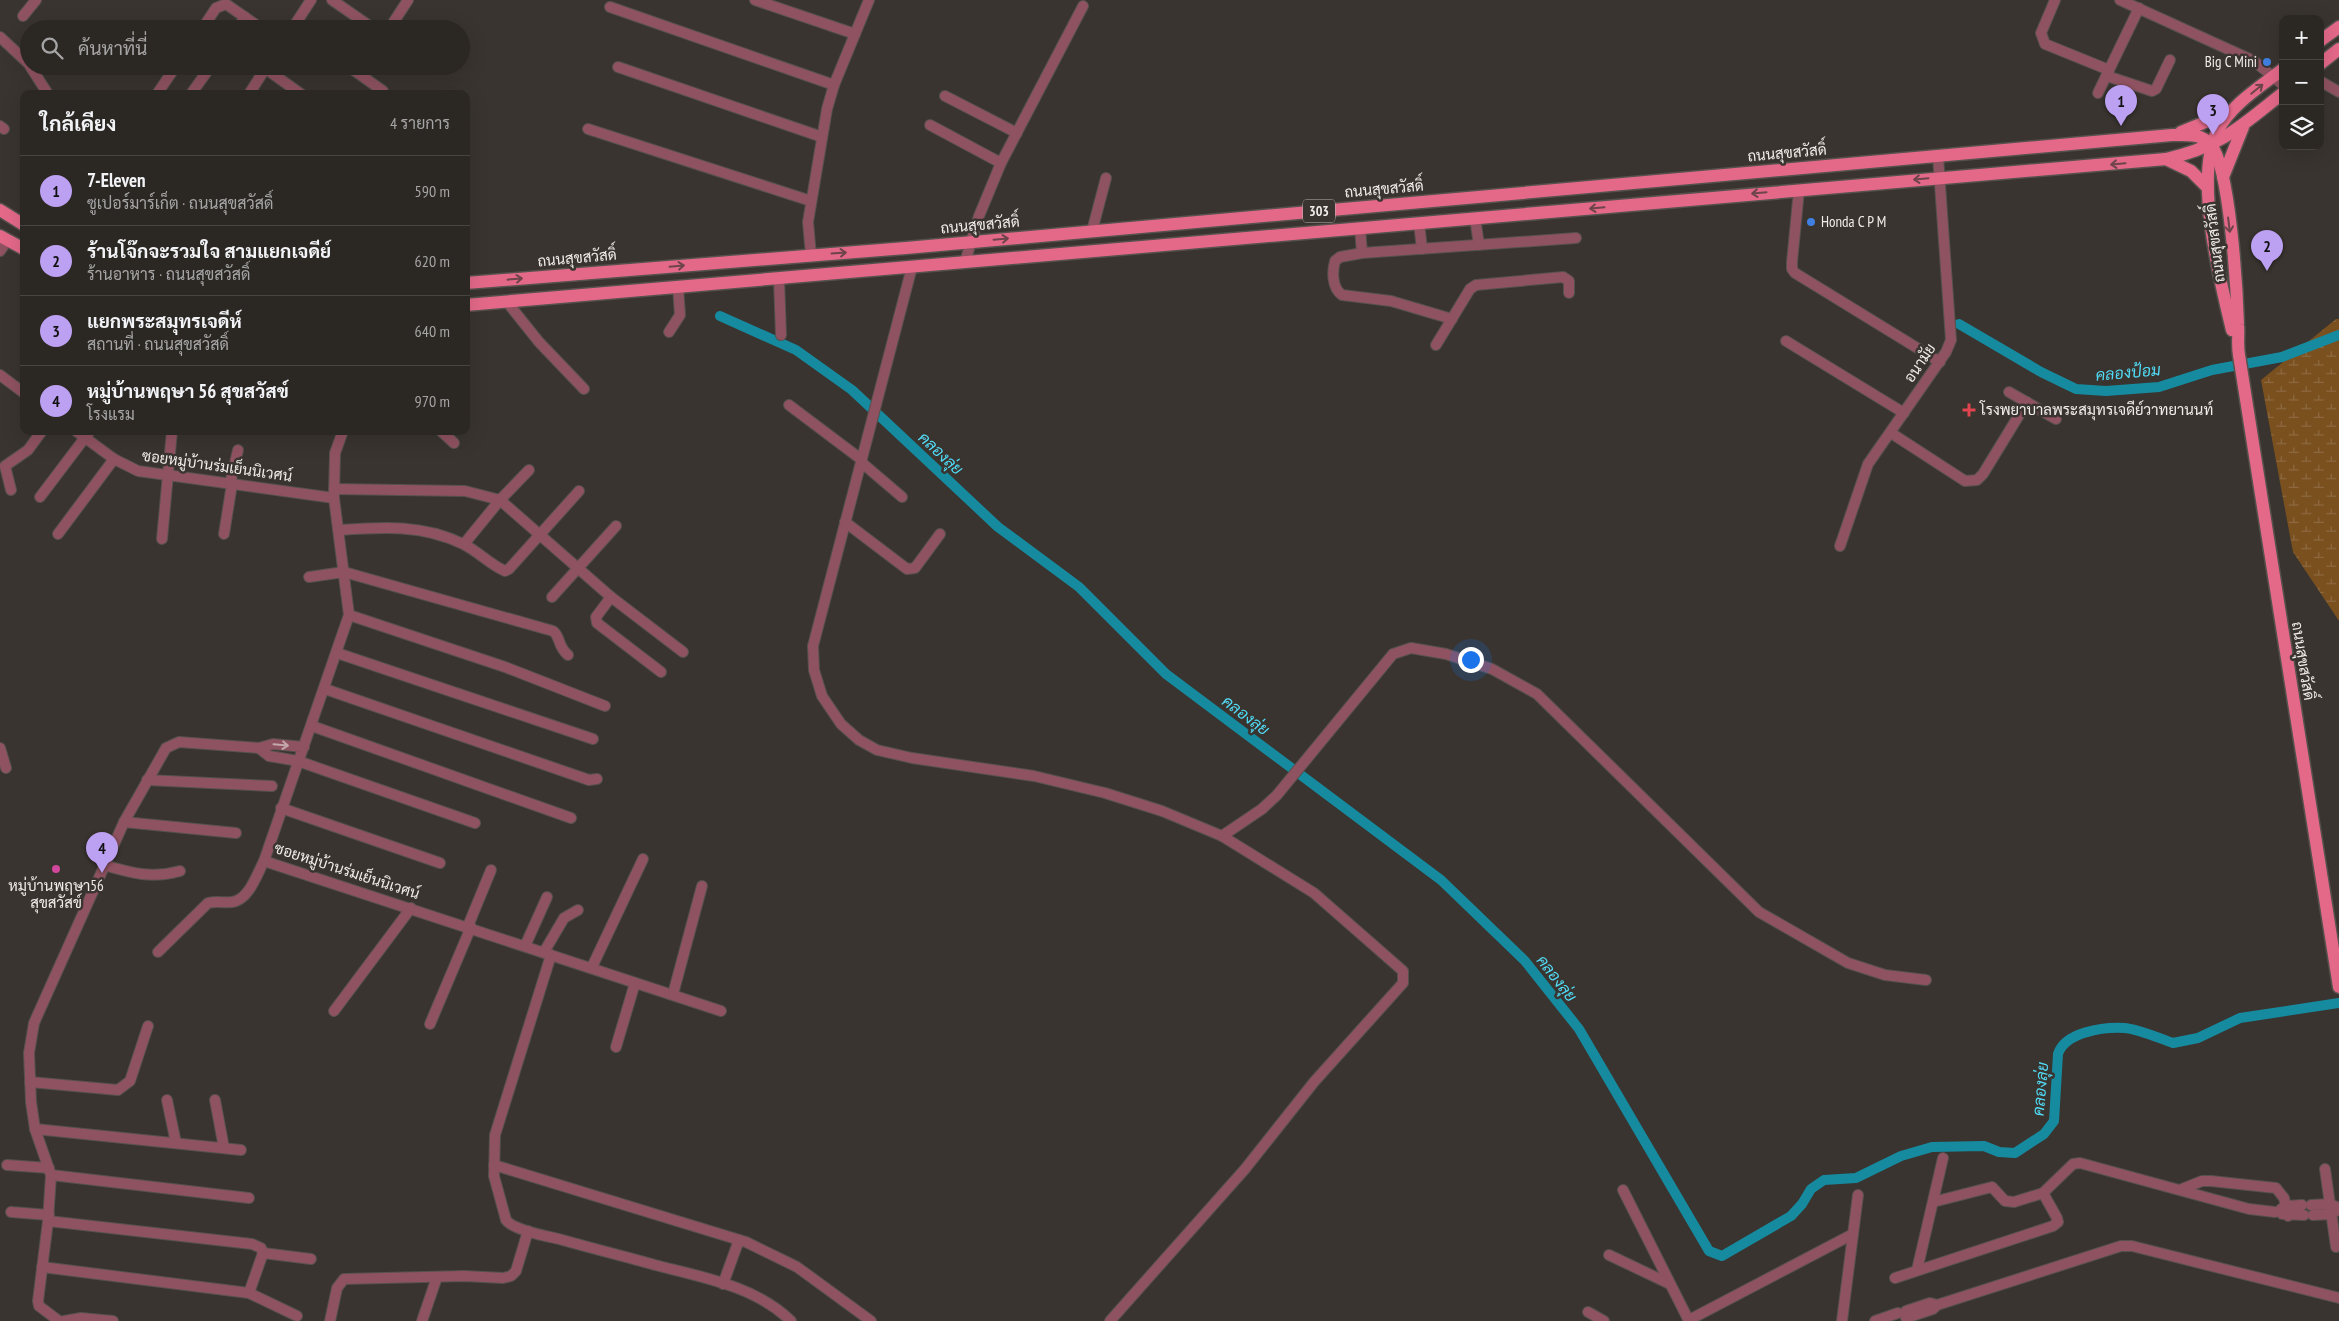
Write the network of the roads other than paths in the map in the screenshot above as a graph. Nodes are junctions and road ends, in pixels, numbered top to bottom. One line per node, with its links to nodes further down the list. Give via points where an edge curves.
1 (36, 0): 12 (street)
2 (310, 0): 17 (street)
3 (332, 0): 18 (street)
4 (408, 0): 19 (street)
5 (755, 0): 21 (street)
6 (869, 0): 21 (street)
7 (2055, 0): 29 (street, via 2041,33 2045,44)
8 (2120, 0): 11 (street)
9 (1083, 6): 54 (street)
10 (610, 7): 39 (street)
11 (2138, 8): 29 (street); 36 (street, via 2254,60)
12 (23, 16)
13 (245, 17): 14 (street, via 221,4); 15 (street); 16 (street)
14 (208, 20)
15 (243, 20)
16 (249, 20)
17 (298, 20)
18 (361, 20)
19 (395, 20)
20 (2339, 26): 23 (main road)
21 (855, 34): 39 (street)
22 (0, 37): 25 (street)
23 (2324, 38)
24 (2339, 49): 27 (main road)
25 (20, 56)
26 (2170, 60): 29 (street, via 2152,91)
27 (2324, 61)
28 (618, 67): 56 (street)
29 (2108, 73): 47 (street)
30 (36, 75): 40 (street)
31 (170, 75): 41 (street)
32 (204, 75): 42 (street)
33 (262, 75): 43 (street)
34 (276, 75): 44 (street)
35 (361, 75): 45 (street)
36 (2279, 76)
37 (2279, 78): 50 (main road, ถนนสุขสวัสดิ์, one-way to 37)
38 (2324, 83): 46 (street)
39 (834, 85): 56 (street)
40 (46, 90)
41 (160, 90)
42 (194, 90)
43 (252, 90)
44 (296, 90)
45 (382, 90)
46 (2339, 92)
47 (2098, 93)
48 (945, 96): 54 (street)
49 (2279, 96): 51 (main road)
50 (2232, 111): 55 (main road); 57 (main road, ถนนสุขสวัสดิ์)
51 (2244, 124): 57 (main road); 61 (main road)
52 (930, 125): 60 (street)
53 (588, 129): 66 (street)
54 (1017, 133): 60 (street)
55 (2172, 135): 57 (main road, ถนนสุขสวัสดิ์ / 303, via 2198,136); 58 (main road, ถนนสุขสวัสดิ์ / 303)
56 (822, 137): 66 (street)
57 (2211, 146): 59 (main road, 303); 61 (main road, ถนนสุขสวัสดิ์, via 2220,162); 64 (main road, ถนนสุขสวัสดิ์)
58 (1938, 156): 63 (street, อนามัย); 72 (main road, ถนนสุขสวัสดิ์ / 303)
59 (2166, 159): 63 (main road, 303, one-way to 63); 64 (main road, via 2191,170)
60 (1001, 163): 75 (street)
61 (2223, 177): 81 (main road, ถนนสุขสวัสดิ์, one-way to 81)
62 (1106, 178): 72 (street)
63 (1940, 178): 65 (main road, 303, one-way to 65); 97 (street, อนามัย, via 1952,332)
64 (2207, 187): 82 (main road, ถนนสุขสวัสดิ์)
65 (1799, 190): 68 (main road, 303, one-way to 68); 97 (street, via 1792,262 1795,274)
66 (810, 201): 80 (street, via 808,222)
67 (0, 210): 69 (main road)
68 (1475, 218): 70 (main road, 303); 76 (street)
69 (20, 222)
70 (1419, 223): 71 (main road, 303); 78 (street)
71 (1360, 228): 79 (street); 83 (main road, 303)
72 (1092, 231): 75 (main road, ถนนสุขสวัสดิ์ / 303, one-way to 72)
73 (1576, 238): 76 (street)
74 (2, 242): 77 (main road)
75 (969, 242): 80 (main road, ถนนสุขสวัสดิ์ / 303, one-way to 75); 83 (street)
76 (1479, 245): 78 (street)
77 (20, 248)
78 (1422, 249): 79 (street)
79 (1362, 253): 91 (street, via 1334,260 1333,279 1342,295 1391,301)
80 (812, 255): 86 (main road, ถนนสุขสวัสดิ์ / 303, one-way to 80)
81 (2233, 255): 82 (main road); 93 (main road, ถนนสุขสวัสดิ์)
82 (2217, 257): 93 (main road, ถนนสุขสวัสดิ์)
83 (965, 262): 84 (main road, 303)
84 (912, 267): 85 (main road, 303); 115 (street)
85 (779, 279): 87 (main road, 303); 94 (street)
86 (470, 283)
87 (678, 288): 89 (main road, 303); 92 (street, via 680,315)
88 (1569, 293): 91 (street, via 1569,281 1563,277 1476,285 1470,289)
89 (507, 302): 90 (main road, 303); 99 (street, via 539,342)
90 (470, 305)
91 (1452, 319): 96 (street)
92 (669, 332)
93 (2236, 332): 180 (main road, ถนนสุขสวัสดิ์)
94 (781, 335)
95 (1786, 341): 104 (street)
96 (1436, 345)
97 (1940, 362): 104 (street, อนามัย)
98 (0, 375): 100 (street)
99 (584, 389)
100 (20, 390)
101 (2009, 392): 102 (street)
102 (2027, 402): 105 (street); 106 (street, via 1983,474 1971,482 1965,482)
103 (788, 405): 115 (street)
104 (1904, 413): 106 (street, อนามัย)
105 (2056, 419)
106 (1891, 432): 134 (street, อนามัย, via 1868,464)
107 (39, 435): 119 (street, via 28,450 4,466)
108 (87, 435): 114 (street, ซอยหมู่บ้านร่มเย็นนิเวศน์); 122 (street)
109 (172, 435): 117 (street)
110 (341, 435): 121 (street, ซอยหมู่บ้านร่มเย็นนิเวศน์, via 335,453)
111 (445, 435): 112 (street)
112 (454, 443)
113 (238, 450): 118 (street)
114 (114, 460): 117 (street, ซอยหมู่บ้านร่มเย็นนิเวศน์, via 138,471); 128 (street)
115 (862, 461): 123 (street); 125 (street)
116 (529, 470): 124 (street)
117 (167, 475): 118 (street, ซอยหมู่บ้านร่มเย็นนิเวศน์); 132 (street)
118 (231, 484): 121 (street, ซอยหมู่บ้านร่มเย็นนิเวศน์); 129 (street)
119 (11, 490)
120 (579, 491): 131 (street)
121 (334, 494): 124 (street, via 465,491); 127 (street, ซอยหมู่บ้านร่มเย็นนิเวศน์)
122 (40, 497)
123 (902, 497)
124 (500, 500): 131 (street); 133 (street)
125 (845, 522): 130 (street, via 911,570); 162 (street, via 820,617 814,646 814,670 822,696 841,724 860,740 877,750 912,758 1034,776 1104,793)
126 (616, 526): 135 (street)
127 (339, 530): 133 (street, via 399,526 424,530); 136 (street, ซอยหมู่บ้านร่มเย็นนิเวศน์)
128 (58, 534)
129 (224, 534)
130 (940, 534)
131 (540, 535): 133 (street, via 509,570); 135 (street)
132 (162, 539)
133 (464, 544)
134 (1840, 546)
135 (579, 568): 138 (street); 139 (street)
136 (344, 572): 137 (street); 140 (street, ซอยหมู่บ้านร่มเย็นนิเวศน์); 143 (street, via 552,631)
137 (309, 577)
138 (552, 596)
139 (611, 597): 141 (street); 144 (street, via 596,616 597,623)
140 (349, 615): 142 (street, ซอยหมู่บ้านร่มเย็นนิเวศน์); 146 (street, via 505,667)
141 (683, 652)
142 (337, 653): 145 (street, ซอยหมู่บ้านร่มเย็นนิเวศน์); 148 (street)
143 (568, 655)
144 (661, 672)
145 (325, 689): 147 (street, ซอยหมู่บ้านร่มเย็นนิเวศน์); 154 (street, via 588,780)
146 (605, 706)
147 (312, 726): 151 (street, ซอยหมู่บ้านร่มเย็นนิเวศน์); 158 (street)
148 (594, 739)
149 (0, 748): 153 (street)
150 (259, 748): 151 (street, one-way to 151, via 273,744); 152 (street, via 269,756); 155 (street, via 179,742 166,748)
151 (304, 748): 152 (street, ซอยหมู่บ้านร่มเย็นนิเวศน์)
152 (298, 761): 157 (street, ซอยหมู่บ้านร่มเย็นนิเวศน์); 160 (street)
153 (6, 768)
154 (598, 779)
155 (147, 780): 156 (street); 159 (street)
156 (272, 786)
157 (281, 808): 164 (street, ซอยหมู่บ้านร่มเย็นนิเวศน์); 165 (street)
158 (571, 818)
159 (124, 822): 161 (street); 166 (street)
160 (475, 822)
161 (236, 833)
162 (1222, 836): 178 (street, via 1277,795 1393,654 1411,648 1446,654 1492,669 1536,694 1759,912 1848,963 1885,975); 234 (street, via 1314,893 1403,971 1403,983)
163 (643, 859): 177 (street)
164 (264, 861): 171 (street, ซอยหมู่บ้านร่มเย็นนิเวศน์); 175 (street, via 241,899 208,903)
165 (440, 863)
166 (104, 865): 168 (street, via 142,876); 187 (street, via 34,1023 30,1043)
167 (491, 870): 173 (street)
168 (180, 871)
169 (702, 886): 181 (street)
170 (547, 897): 174 (street)
171 (411, 908): 173 (street, ซอยหมู่บ้านร่มเย็นนิเวศน์); 182 (street)
172 (578, 910): 176 (street, via 564,918)
173 (470, 926): 174 (street, ซอยหมู่บ้านร่มเย็นนิเวศน์); 184 (street)
174 (525, 946): 176 (street, ซอยหมู่บ้านร่มเย็นนิเวศน์)
175 (158, 952)
176 (547, 954): 177 (street, ซอยหมู่บ้านร่มเย็นนิเวศน์); 196 (street, via 498,1120)
177 (592, 967): 179 (street, ซอยหมู่บ้านร่มเย็นนิเวศน์)
178 (1926, 980)
179 (635, 983): 181 (street, ซอยหมู่บ้านร่มเย็นนิเวศน์); 186 (street)
180 (2339, 987)
181 (673, 994): 183 (street, ซอยหมู่บ้านร่มเย็นนิเวศน์)
182 (334, 1011)
183 (721, 1011)
184 (430, 1024)
185 (148, 1026): 187 (street, via 130,1081 118,1090)
186 (616, 1047)
187 (30, 1082): 190 (street)
188 (167, 1100): 191 (street)
189 (215, 1100): 192 (street)
190 (35, 1129): 191 (street); 198 (street)
191 (176, 1143): 192 (street)
192 (224, 1148): 193 (street)
193 (241, 1150)
194 (1943, 1158): 204 (street)
195 (7, 1165): 198 (street)
196 (494, 1165): 209 (street, via 506,1220 510,1225); 211 (street)
197 (2325, 1169): 205 (street)
198 (50, 1172): 203 (street); 208 (street)
199 (2182, 1188): 201 (street, via 2080,1163 2073,1164); 206 (street, via 2249,1208); 206 (street, via 2202,1181 2276,1188 2281,1192)
200 (1624, 1190): 221 (street)
201 (2043, 1193): 204 (street, via 2008,1202 1992,1186); 217 (street, via 2057,1218 2058,1222 2053,1226)
202 (1858, 1195): 210 (street)
203 (249, 1198)
204 (1933, 1202): 217 (street)
205 (2335, 1209): 206 (street); 212 (street)
206 (2288, 1211)
207 (11, 1212): 208 (street)
208 (48, 1218): 213 (street, via 252,1244 261,1248); 216 (street)
209 (528, 1231): 218 (street, via 516,1271 511,1276); 220 (street)
210 (1853, 1234): 236 (street); 237 (street)
211 (739, 1240): 220 (street); 233 (street, via 796,1267)
212 (2336, 1247)
213 (263, 1253): 215 (street); 222 (street)
214 (1610, 1255): 221 (street)
215 (310, 1259)
216 (42, 1267): 222 (street); 227 (street, via 39,1306)
217 (1917, 1270): 219 (street)
218 (437, 1277): 230 (street, via 344,1279 336,1288); 231 (street)
219 (1895, 1278)
220 (723, 1284): 232 (street, via 766,1301)
221 (1670, 1284): 236 (street)
222 (249, 1293): 225 (street)
223 (2339, 1298): 226 (street, via 2132,1246 2121,1246 1937,1304 1930,1303)
224 (1588, 1312): 235 (street)
225 (297, 1316)
226 (1901, 1316): 238 (street)
227 (59, 1321)
228 (64, 1321): 229 (street, via 81,1318)
229 (113, 1321)
230 (330, 1321)
231 (422, 1321)
232 (791, 1321)
233 (871, 1321)
234 (1110, 1321)
235 (1604, 1321)
236 (1689, 1321)
237 (1842, 1321)
238 (1875, 1321)

